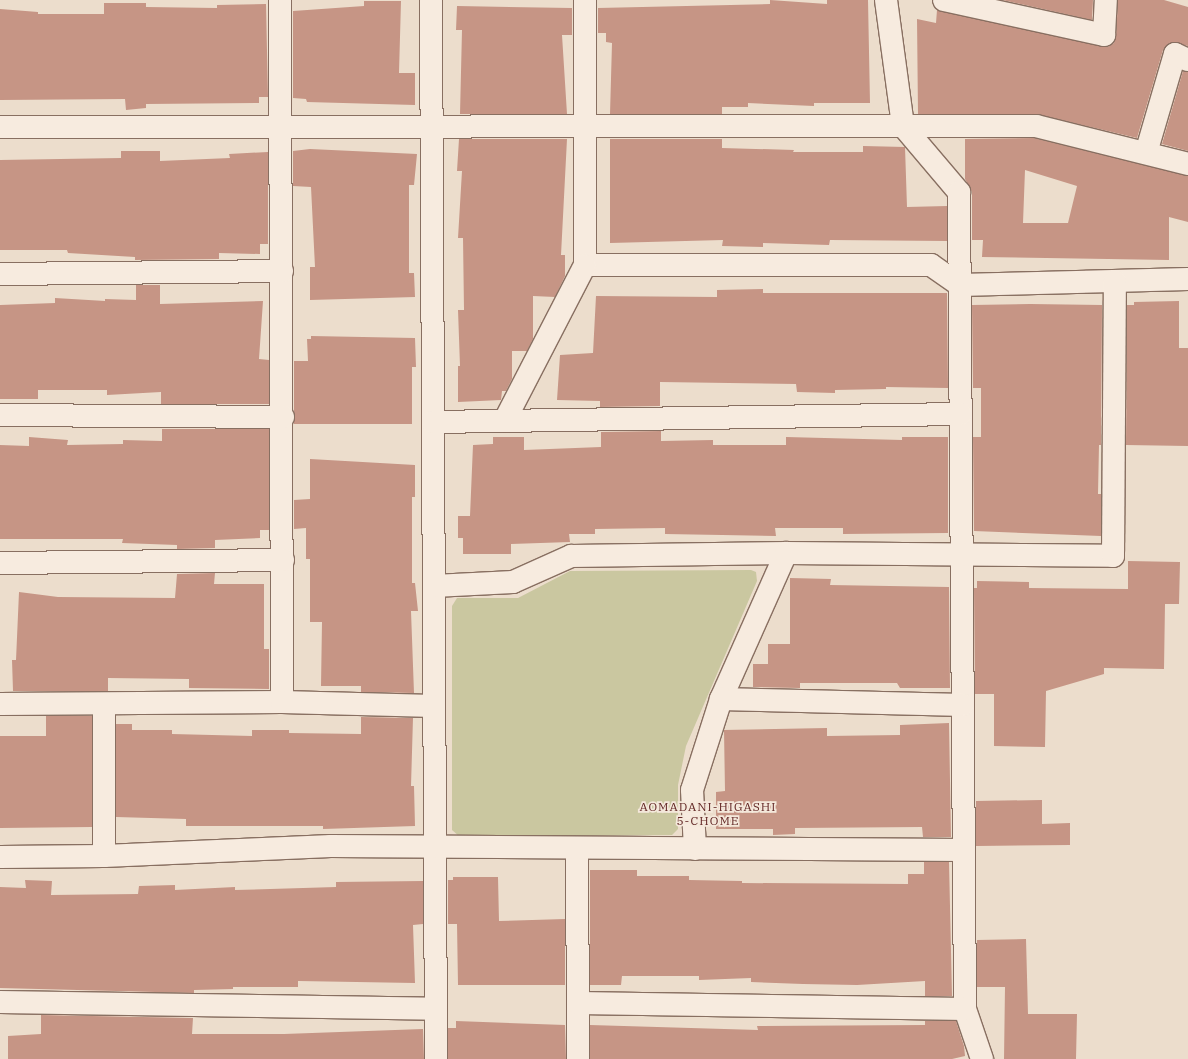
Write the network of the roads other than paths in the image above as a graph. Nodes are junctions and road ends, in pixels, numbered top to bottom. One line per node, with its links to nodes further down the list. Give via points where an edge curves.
1 (280, 0): 12 (street)
2 (431, 0): 8 (street)
3 (585, 0): 9 (street)
4 (886, 0): 10 (street)
5 (944, 0): 6 (street, via 1104,35)
6 (1106, 0)
7 (1188, 60): 13 (street, via 1175,54)
8 (432, 126): 9 (street); 12 (street); 25 (street)
9 (585, 126): 10 (street); 15 (street)
10 (903, 126): 13 (street, via 1036,126); 20 (street, via 959,192)
11 (0, 127): 12 (street)
12 (281, 127): 16 (street)
13 (1146, 153): 14 (street)
14 (1188, 164)
15 (585, 265): 20 (street, via 931,265); 24 (street)
16 (282, 271): 17 (street); 23 (street)
17 (0, 274)
18 (1188, 279): 19 (street)
19 (1115, 281): 20 (street); 27 (street, via 1113,556)
20 (960, 285): 21 (street)
21 (961, 414): 24 (street); 27 (street)
22 (0, 415): 23 (street)
23 (282, 417): 28 (street)
24 (505, 420): 25 (street)
25 (433, 422): 30 (street)
26 (786, 553): 27 (street); 30 (street, via 571,556 513,582); 31 (street)
27 (962, 555): 35 (street)
28 (283, 560): 29 (street); 32 (street)
29 (0, 563)
30 (434, 586): 36 (street)
31 (721, 699): 35 (street); 39 (street, via 692,790)
32 (282, 702): 34 (street); 36 (street)
33 (0, 704): 34 (street)
34 (104, 704): 41 (street)
35 (963, 705): 40 (street)
36 (434, 706): 37 (street)
37 (435, 847): 38 (street); 41 (street, via 331,846); 45 (street)
38 (577, 848): 39 (street); 44 (street)
39 (695, 849): 40 (street)
40 (964, 850): 46 (street)
41 (104, 856): 42 (street)
42 (0, 858)
43 (0, 1002): 45 (street)
44 (578, 1003): 46 (street); 48 (street)
45 (436, 1008): 47 (street)
46 (965, 1008): 49 (street)
47 (436, 1059)
48 (578, 1059)
49 (982, 1059)

